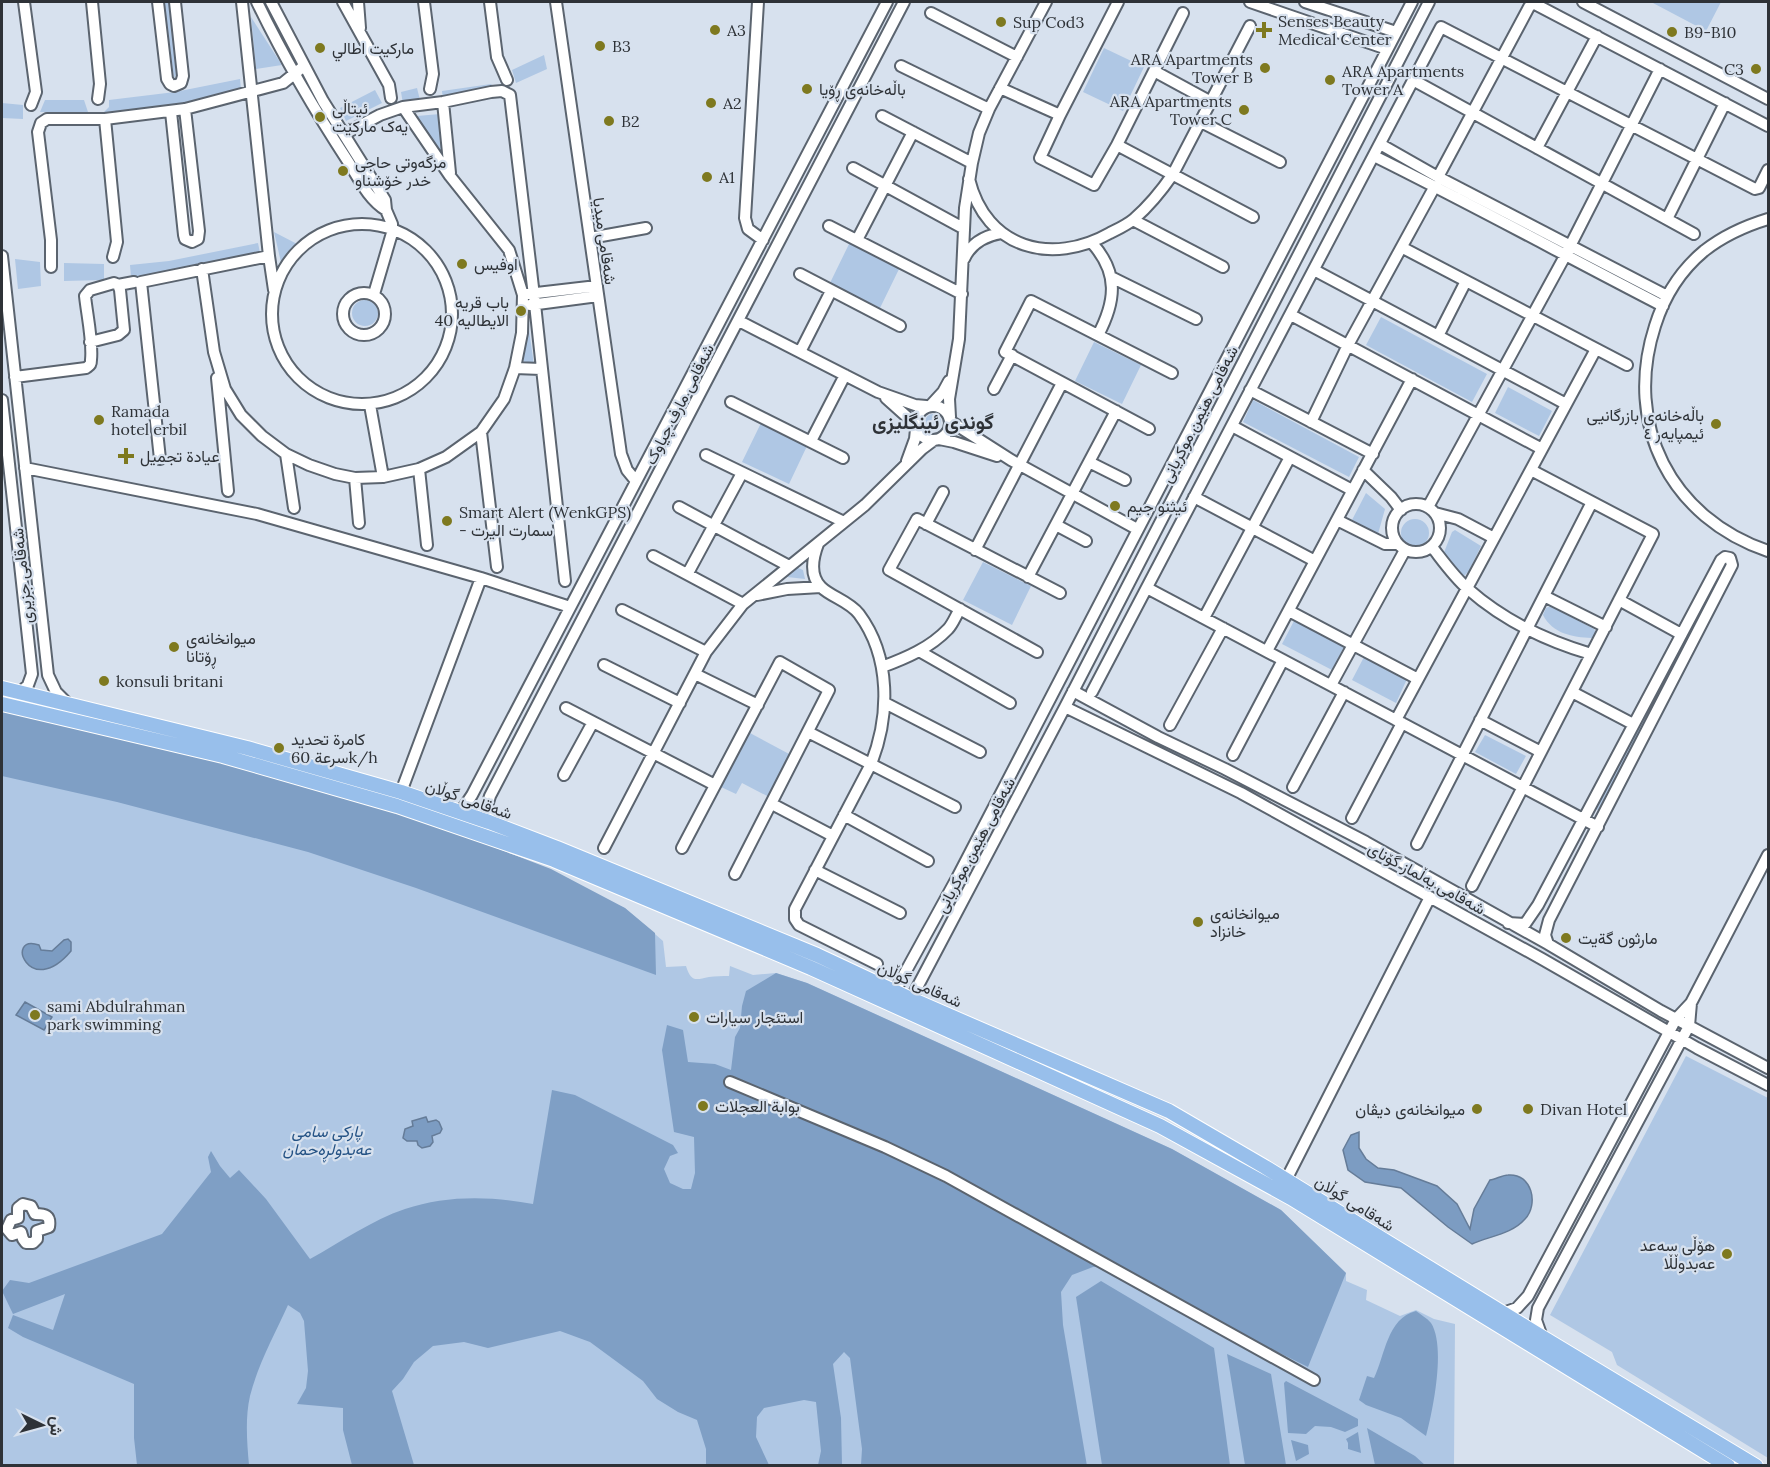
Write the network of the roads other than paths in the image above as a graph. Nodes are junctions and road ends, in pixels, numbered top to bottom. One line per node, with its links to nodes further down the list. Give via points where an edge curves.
1 (24, 2): 52 (street, via 36,92)
2 (92, 2): 47 (street)
3 (158, 2): 4 (street, via 167,79 174,86 180,84 183,76)
4 (175, 2)
5 (242, 2): 43 (street)
6 (258, 2): 37 (street)
7 (271, 2): 33 (street)
8 (343, 2): 28 (street)
9 (358, 2): 28 (street)
10 (424, 2): 41 (street, via 433,74)
11 (490, 2): 38 (street, via 497,57)
12 (556, 2): 92 (street, شەقامی میدیا)
13 (758, 2): 93 (street, via 745,218 748,229)
14 (887, 2): 42 (street, شەقامی مارف چیاوک)
15 (904, 2): 45 (street, شەقامی مارف چیاوک)
16 (1046, 2): 31 (street)
17 (1118, 2): 58 (street)
18 (1250, 2): 30 (street)
19 (1305, 2): 27 (street)
20 (1412, 2): 27 (street, شەقامی هێمن موکریانی)
21 (1429, 2): 127 (street, شەقامی هێمن موکریانی)
22 (1583, 2): 23 (street)
23 (1602, 6): 48 (street)
24 (931, 13): 31 (street)
25 (1184, 14): 36 (street)
26 (1250, 26): 50 (street)
27 (1396, 32): 30 (street, شەقامی هێمن موکریانی)
28 (360, 35): 46 (street, via 389,85)
29 (1597, 36): 32 (street, via 1533,3); 35 (street); 44 (street)
30 (1387, 49): 124 (street, شەقامی هێمن موکریانی)
31 (1017, 57): 40 (street)
32 (1502, 57): 39 (street, via 1441,27); 44 (street); 57 (street)
33 (304, 66): 37 (street); 65 (street)
34 (901, 66): 55 (street)
35 (1660, 69): 51 (street); 62 (street)
36 (1154, 71): 50 (street); 67 (street)
37 (294, 75): 43 (street, via 283,83); 81 (street, via 373,200)
38 (507, 80)
39 (1413, 80): 57 (street); 66 (street)
40 (1000, 88): 55 (street); 58 (street)
41 (430, 89)
42 (842, 90): 45 (street); 93 (street, شەقامی مارف چیاوک)
43 (252, 92): 54 (street); 101 (street)
44 (1568, 92): 62 (street); 68 (street)
45 (854, 96): 125 (street, شەقامی مارف چیاوک)
46 (391, 98)
47 (98, 99)
48 (1768, 99)
49 (443, 102): 53 (street); 76 (street); 95 (street, via 502,91 510,95)
50 (1211, 102): 61 (street)
51 (1725, 103): 63 (street); 70 (street)
52 (31, 105)
53 (403, 107): 65 (street); 76 (street)
54 (185, 109): 56 (street); 56 (street, via 199,231 198,239 192,242 185,239 183,230)
55 (989, 109): 72 (street)
56 (171, 112): 60 (street)
57 (1472, 113): 68 (street); 78 (street)
58 (1060, 115): 67 (street, via 1040,158 1094,185)
59 (882, 116): 64 (street)
60 (105, 119): 102 (street, via 117,242); 104 (street, via 47,119 40,123)
61 (1201, 122): 71 (street); 75 (street)
62 (1631, 125): 70 (street); 79 (street)
63 (1768, 126)
64 (913, 132): 72 (street); 80 (street)
65 (344, 134): 81 (street, via 382,193)
66 (1380, 144): 69 (street); 78 (street)
67 (1117, 145): 75 (street)
68 (1537, 148): 79 (street)
69 (1374, 156): 78 (street); 107 (street)
70 (1698, 159): 74 (street, via 1755,189); 83 (street)
71 (1280, 162)
72 (972, 163): 77 (street)
73 (853, 168): 80 (street)
74 (1768, 170)
75 (1173, 174): 82 (street); 85 (street)
76 (450, 176): 98 (street)
77 (969, 179): 88 (street); 90 (street, via 980,210)
78 (1437, 182): 97 (street); 99 (street)
79 (1602, 183): 83 (street); 99 (street)
80 (886, 185): 88 (street); 94 (street)
81 (386, 210): 89 (street)
82 (1253, 217)
83 (1667, 219): 91 (street)
84 (1768, 219): 120 (street, via 1735,232 1704,251 1686,269)
85 (1133, 220): 96 (street); 105 (street)
86 (829, 226): 94 (street)
87 (646, 228): 92 (street)
88 (963, 228): 103 (street)
89 (392, 229): 115 (street, via 355,224 319,235 290,260); 116 (street); 154 (street, via 416,242 436,261 448,285 452,326 438,364 424,380 396,398)
90 (1001, 233): 96 (street, via 1040,250); 103 (street, via 977,242)
91 (1694, 234)
92 (590, 238): 113 (street, شەقامی میدیا)
93 (763, 240): 145 (street, شەقامی مارف چیاوک)
94 (857, 240): 117 (street)
95 (528, 242): 98 (street); 118 (street)
96 (1092, 243): 109 (street)
97 (1403, 248): 110 (street); 119 (street)
98 (509, 250): 118 (street)
99 (1567, 251): 120 (street); 122 (street)
100 (2, 256): 143 (street, شەقامی جزیری)
101 (269, 256): 106 (street); 115 (street)
102 (113, 257)
103 (963, 262): 117 (street)
104 (51, 267)
105 (1223, 267)
106 (202, 269): 133 (street); 172 (street, via 141,282)
107 (1314, 270): 119 (street); 121 (street)
108 (800, 274): 114 (street)
109 (1113, 278): 123 (street); 128 (street, via 1111,300)
110 (1466, 281): 122 (street); 129 (street)
111 (134, 282): 112 (street)
112 (118, 285): 130 (street, via 124,330); 130 (street, via 87,291)
113 (597, 291): 118 (street); 184 (street, شەقامی میدیا, via 621,454)
114 (831, 291): 126 (street); 134 (street)
115 (275, 293): 154 (street, via 273,327 290,369 325,397 347,404)
116 (374, 294): 116 (street, via 360,292 348,299 342,312 351,331 364,335 382,325 384,305)
117 (962, 294): 140 (street)
118 (529, 300): 137 (street); 138 (street)
119 (1372, 301): 129 (street); 131 (street)
120 (1665, 301): 210 (street, via 1651,340 1644,383 1647,416 1659,454 1700,513 1734,537)
121 (1291, 315): 131 (street); 148 (street)
122 (1532, 315): 132 (street); 139 (street)
123 (1196, 319)
124 (1247, 320): 127 (street); 202 (street, شەقامی هێمن موکریانی)
125 (739, 321): 134 (street); 149 (street, شەقامی مارف چیاوک)
126 (900, 326)
127 (1262, 327): 253 (street, شەقامی هێمن موکریانی)
128 (1098, 335): 135 (street, via 1030,301 1005,352); 141 (street)
129 (1438, 336): 139 (street)
130 (90, 342): 143 (street, via 91,361 86,368)
131 (1348, 345): 144 (street); 159 (street)
132 (1596, 349): 136 (street); 153 (street)
133 (214, 352): 167 (street, via 225,389 242,415); 186 (street)
134 (800, 352): 142 (street)
135 (1012, 356): 146 (street); 147 (street)
136 (1627, 365)
137 (515, 368): 138 (street); 163 (street, via 504,399)
138 (541, 369): 218 (street)
139 (1502, 369): 153 (street); 157 (street)
140 (954, 370): 155 (street, via 943,392); 158 (street)
141 (1172, 373)
142 (845, 375): 150 (street); 165 (street)
143 (15, 376): 176 (street, شەقامی جزیری)
144 (1412, 379): 157 (street); 168 (street)
145 (687, 383): 149 (street); 184 (street, شەقامی مارف چیاوک)
146 (1062, 383): 156 (street); 174 (street)
147 (994, 389)
148 (1250, 390): 159 (street); 161 (street)
149 (703, 391): 265 (street, شەقامی مارف چیاوک)
150 (878, 392): 155 (street); 160 (street)
151 (2, 400): 244 (street, شەقامی جزیری)
152 (731, 402): 165 (street)
153 (1566, 404): 166 (street)
154 (370, 405): 181 (street)
155 (929, 406): 158 (street, via 942,408); 160 (street, via 917,415)
156 (1116, 411): 162 (street); 173 (street)
157 (1478, 414): 166 (street); 194 (street)
158 (950, 419): 164 (street, via 947,432); 174 (street)
159 (1311, 422): 168 (street)
160 (916, 426): 164 (street, via 925,438); 175 (street, via 915,440)
161 (1232, 426): 170 (street); 189 (street)
162 (1149, 429)
163 (482, 432): 177 (street, via 446,457); 214 (street)
164 (937, 440): 174 (street); 175 (street)
165 (811, 441): 171 (street)
166 (1542, 449): 179 (street)
167 (286, 454): 182 (street); 192 (street)
168 (1373, 454): 178 (street)
169 (706, 455): 180 (street)
170 (1290, 457): 185 (street); 201 (street)
171 (843, 458)
172 (160, 459)
173 (1089, 462): 183 (street); 188 (street)
174 (1015, 463): 188 (street); 209 (street)
175 (904, 466): 196 (street)
176 (25, 468): 217 (street, via 257,514); 243 (street, شەقامی جزیری)
177 (419, 469): 181 (street); 206 (street)
178 (1363, 470): 185 (street); 193 (street)
179 (1531, 470): 190 (street); 203 (street)
180 (742, 473): 196 (street); 199 (street)
181 (383, 477): 182 (street)
182 (354, 478): 197 (street)
183 (1125, 480)
184 (636, 481): 227 (street, شەقامی مارف چیاوک)
185 (1352, 490): 195 (street)
186 (228, 491)
187 (943, 492): 198 (street)
188 (1071, 493): 200 (street); 202 (street)
189 (1194, 497): 201 (street); 220 (street)
190 (1592, 502): 224 (street); 225 (street, via 1653,534)
191 (679, 507): 199 (street)
192 (294, 508)
193 (1401, 510): 194 (street, via 1414,504); 207 (street, via 1392,530)
194 (1431, 510): 203 (street); 208 (street, via 1440,527)
195 (1337, 520): 207 (street, via 1385,544); 212 (street)
196 (844, 522): 205 (street)
197 (359, 524)
198 (926, 524): 209 (street); 228 (street, via 917,519 889,570)
199 (715, 525): 213 (street); 215 (street)
200 (1056, 525): 204 (street); 216 (street)
201 (1252, 528): 212 (street); 231 (street)
202 (1137, 529): 300 (street, شەقامی هێمن موکریانی)
203 (1494, 538): 221 (street)
204 (1086, 541)
205 (819, 544): 213 (street); 219 (street, via 813,566)
206 (427, 545)
207 (1402, 547): 208 (street, via 1419,552); 236 (street)
208 (1432, 547): 221 (street)
209 (975, 550): 216 (street)
210 (1768, 551)
211 (653, 556): 215 (street)
212 (1315, 561): 230 (street)
213 (789, 566): 223 (street)
214 (497, 567)
215 (688, 573): 226 (street)
216 (1028, 577): 222 (street)
217 (481, 578): 227 (street); 284 (street)
218 (565, 581)
219 (821, 587): 223 (street); 246 (street, via 858,613)
220 (1147, 588): 231 (street); 254 (street)
221 (1467, 589): 234 (street); 248 (street)
222 (1060, 593)
223 (754, 596): 226 (street)
224 (1544, 596): 232 (street); 234 (street)
225 (1620, 600): 232 (street); 235 (street)
226 (743, 604): 239 (street)
227 (570, 607): 258 (street, شەقامی مارف چیاوک)
228 (960, 609): 237 (street, via 949,628); 240 (street)
229 (622, 610): 239 (street)
230 (1289, 611): 236 (street); 238 (street)
231 (1204, 618): 233 (street)
232 (1605, 627): 241 (street)
233 (1223, 628): 238 (street); 272 (street)
234 (1527, 629): 241 (street); 268 (street)
235 (1681, 634): 249 (street); 251 (street, via 1721,560 1730,558 1732,565)
236 (1353, 644): 248 (street); 250 (street)
237 (919, 651): 246 (street); 261 (street)
238 (1267, 651): 242 (street)
239 (706, 652): 247 (street)
240 (1037, 652)
241 (1591, 654): 256 (street)
242 (1283, 660): 250 (street); 277 (street)
243 (46, 661): 244 (street, via 39,666); 263 (street, شەقامی جزیری, via 52,687)
244 (31, 663): 257 (street, شەقامی جزیری, via 30,680)
245 (604, 665): 259 (street)
246 (882, 667): 260 (street)
247 (695, 674): 259 (street); 264 (street)
248 (1418, 679): 269 (street)
249 (1657, 680): 251 (street); 271 (street)
250 (1331, 685): 255 (street)
251 (1671, 686): 292 (street)
252 (2, 688): 257 (main road, شەقامی گوڵان)
253 (1073, 691): 266 (street, شەقامی هێمن موکریانی); 297 (street, شەقامی یەڵماز گۆنای)
254 (1092, 692)
255 (1344, 692): 269 (street); 282 (street)
256 (1572, 692): 271 (street); 275 (street)
257 (20, 693): 263 (main road, شەقامی گوڵان)
258 (522, 698): 265 (street); 287 (street, شەقامی مارف چیاوک)
259 (680, 703): 276 (street)
260 (885, 703): 274 (street); 279 (street)
261 (1010, 703)
262 (2, 704): 323 (main road, شەقامی گوڵان, via 161,740 302,778 554,860 811,968 1160,1126)
263 (70, 704): 284 (main road, شەقامی گوڵان)
264 (758, 705): 273 (street, via 780,662 829,690); 281 (street)
265 (539, 706): 291 (street, شەقامی مارف چیاوک, via 490,796)
266 (1065, 707): 301 (street, شەقامی هێمن موکریانی); 303 (street, شەقامی یەڵماز گۆنای, via 1241,793)
267 (566, 708): 270 (street)
268 (1480, 720): 275 (street); 278 (street)
269 (1399, 721): 278 (street); 289 (street)
270 (593, 722): 276 (street); 280 (street)
271 (1633, 724): 290 (street)
272 (1170, 725)
273 (808, 732): 279 (street); 285 (street)
274 (980, 752)
275 (1541, 752): 283 (street)
276 (654, 754): 281 (street); 296 (street)
277 (1233, 755)
278 (1462, 755): 283 (street); 294 (street)
279 (871, 764): 286 (street); 288 (street)
280 (564, 775)
281 (715, 785): 295 (street)
282 (1293, 787)
283 (1523, 787): 290 (street); 305 (street)
284 (402, 792): 287 (main road, شەقامی گوڵان)
285 (772, 804): 293 (street); 304 (street)
286 (955, 807)
287 (460, 813): 291 (main road, شەقامی گوڵان)
288 (844, 816): 293 (street); 299 (street)
289 (1352, 818)
290 (1584, 819): 292 (street); 308 (street, via 1525,924)
291 (489, 822): 311 (main road, شەقامی گوڵان, via 817,955)
292 (1598, 827): 309 (street, via 1549,920 1545,935)
293 (833, 836): 302 (street)
294 (1417, 843)
295 (682, 848)
296 (604, 849)
297 (1390, 855): 303 (street); 308 (street, شەقامی یەڵماز گۆنای)
298 (1768, 855): 313 (street)
299 (928, 861)
300 (966, 861): 301 (street); 311 (street, شەقامی هێمن موکریانی)
301 (980, 869): 312 (street, شەقامی هێمن موکریانی)
302 (815, 870): 307 (street); 310 (street, via 795,909 795,919 799,925)
303 (1382, 870): 306 (street, شەقامی یەڵماز گۆنای)
304 (735, 874)
305 (1472, 886)
306 (1430, 897): 316 (street, شەقامی یەڵماز گۆنای); 321 (street)
307 (900, 913)
308 (1508, 923): 309 (street, شەقامی یەڵماز گۆنای)
309 (1548, 944): 314 (street, شەقامی یەڵماز گۆنای)
310 (877, 964)
311 (895, 991): 312 (main road, شەقامی گوڵان)
312 (911, 999): 321 (main road, شەقامی گوڵان, via 1169,1111)
313 (1691, 1003): 314 (street); 315 (street)
314 (1676, 1019): 315 (street, شەقامی یەڵماز گۆنای); 316 (street)
315 (1689, 1026): 317 (street); 318 (street, شەقامی یەڵماز گۆنای)
316 (1669, 1032): 317 (street, شەقامی یەڵماز گۆنای); 324 (street)
317 (1682, 1039): 320 (street, شەقامی یەڵماز گۆنای); 325 (street)
318 (1768, 1068)
319 (730, 1082): 328 (street, via 946,1176)
320 (1768, 1085)
321 (1286, 1180): 323 (main road, شەقامی گوڵان)
322 (21, 1232): 322 (street, via 12,1235 7,1229 11,1220 18,1218 18,1208 23,1204 31,1206 35,1214 48,1216 49,1227 37,1231 33,1243 27,1243)
323 (1386, 1249): 326 (main road, شەقامی گوڵان); 329 (main road, شەقامی گوڵان)
324 (1528, 1296): 325 (street, via 1532,1305); 326 (street, via 1517,1308)
325 (1541, 1302): 327 (street, via 1536,1320)
326 (1503, 1313): 327 (main road, شەقامی گوڵان)
327 (1542, 1337): 330 (main road, شەقامی گوڵان)
328 (1314, 1380)
329 (1728, 1466)
330 (1756, 1466)

